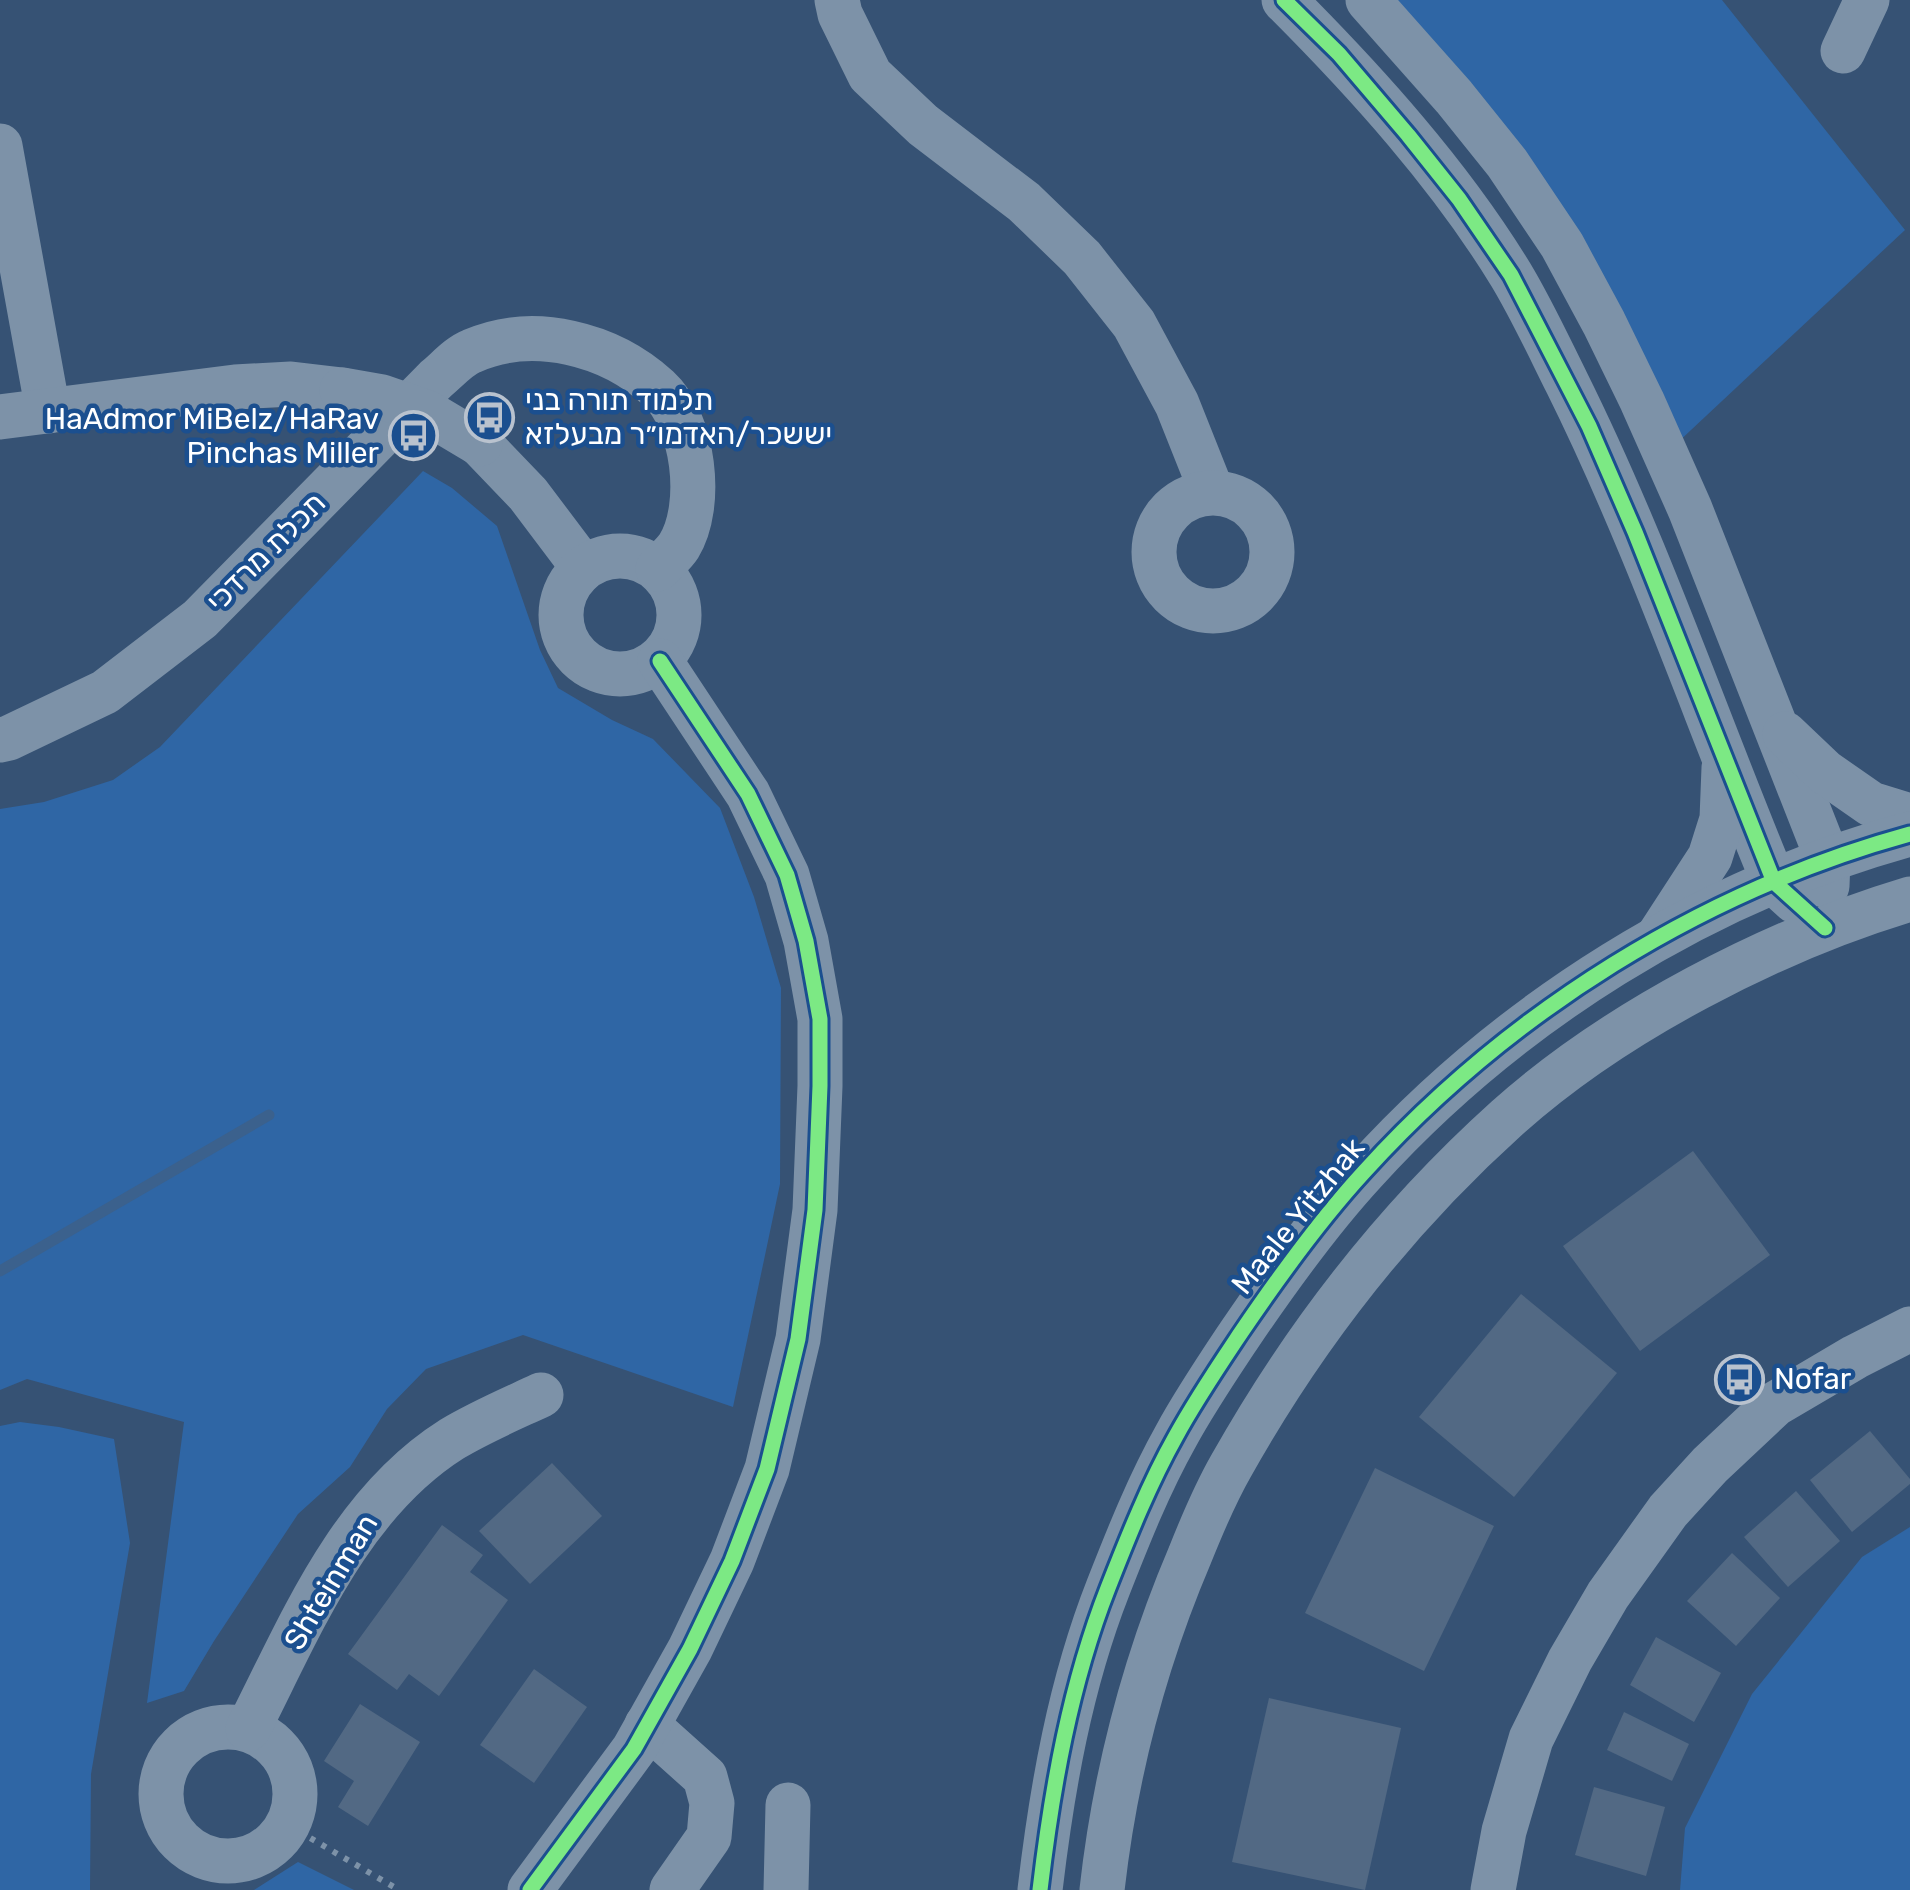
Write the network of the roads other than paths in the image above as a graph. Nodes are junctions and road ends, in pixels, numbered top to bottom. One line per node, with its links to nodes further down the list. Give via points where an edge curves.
1 (837, 0): 10 (street, via 870,75 1024,202 1082,258 1134,324 1177,404)
2 (1284, 0): 16 (street, via 1408,135 1511,275 1635,532)
3 (1368, 0): 14 (street, via 1454,97 1562,244 1690,509)
4 (1868, 0): 5 (street)
5 (1843, 51)
6 (0, 146): 7 (street)
7 (6, 216): 8 (street)
8 (48, 411): 9 (street); 11 (street, bridge, via 292,384 382,398 428,414 480,444)
9 (0, 417)
10 (1212, 492)
11 (583, 568): 12 (street, via 620,555); 13 (street, via 562,602 560,623 578,658 615,675 635,674)
12 (658, 569): 13 (street, via 679,603 673,644); 15 (street, תכלת מרדכי, via 679,546 694,505 692,460 661,390 623,361 560,339 510,340 470,352 436,379 200,619 106,692)
13 (660, 660): 26 (street, via 748,794 787,875 820,1019 820,1086 798,1339 767,1469 732,1562)
14 (1772, 722): 17 (street, via 1871,804); 19 (street)
15 (0, 740)
16 (1724, 760): 20 (street); 23 (street, via 1722,818 1710,857)
17 (1910, 816)
18 (1910, 834): 19 (street, Maale Yitzhak)
19 (1828, 860): 20 (street, Maale Yitzhak); 22 (street)
20 (1774, 882): 22 (street); 23 (street, Maale Yitzhak)
21 (1910, 899): 22 (street)
22 (1825, 928): 34 (street, via 1687,994 1566,1071 1452,1171 1358,1276 1230,1467 1165,1613 1123,1757)
23 (1657, 939): 33 (street, Maale Yitzhak, via 1529,1020 1408,1126 1308,1238 1215,1372 1175,1437 1107,1591 1062,1744)
24 (1910, 1329): 35 (street, via 1775,1404 1668,1510 1598,1611 1530,1739)
25 (542, 1396): 27 (street, Shteinman, via 451,1440 380,1501 348,1542)
26 (647, 1725): 30 (street); 31 (street, via 706,1777 712,1803 709,1836)
27 (248, 1730): 29 (street, via 202,1732 168,1766 164,1812); 29 (street, via 285,1758 294,1780 288,1825 272,1846 251,1858 206,1857)
28 (788, 1805): 32 (street)
29 (188, 1870)
30 (530, 1890)
31 (672, 1890)
32 (786, 1890)
33 (1040, 1890)
34 (1102, 1890)
35 (1493, 1890)

